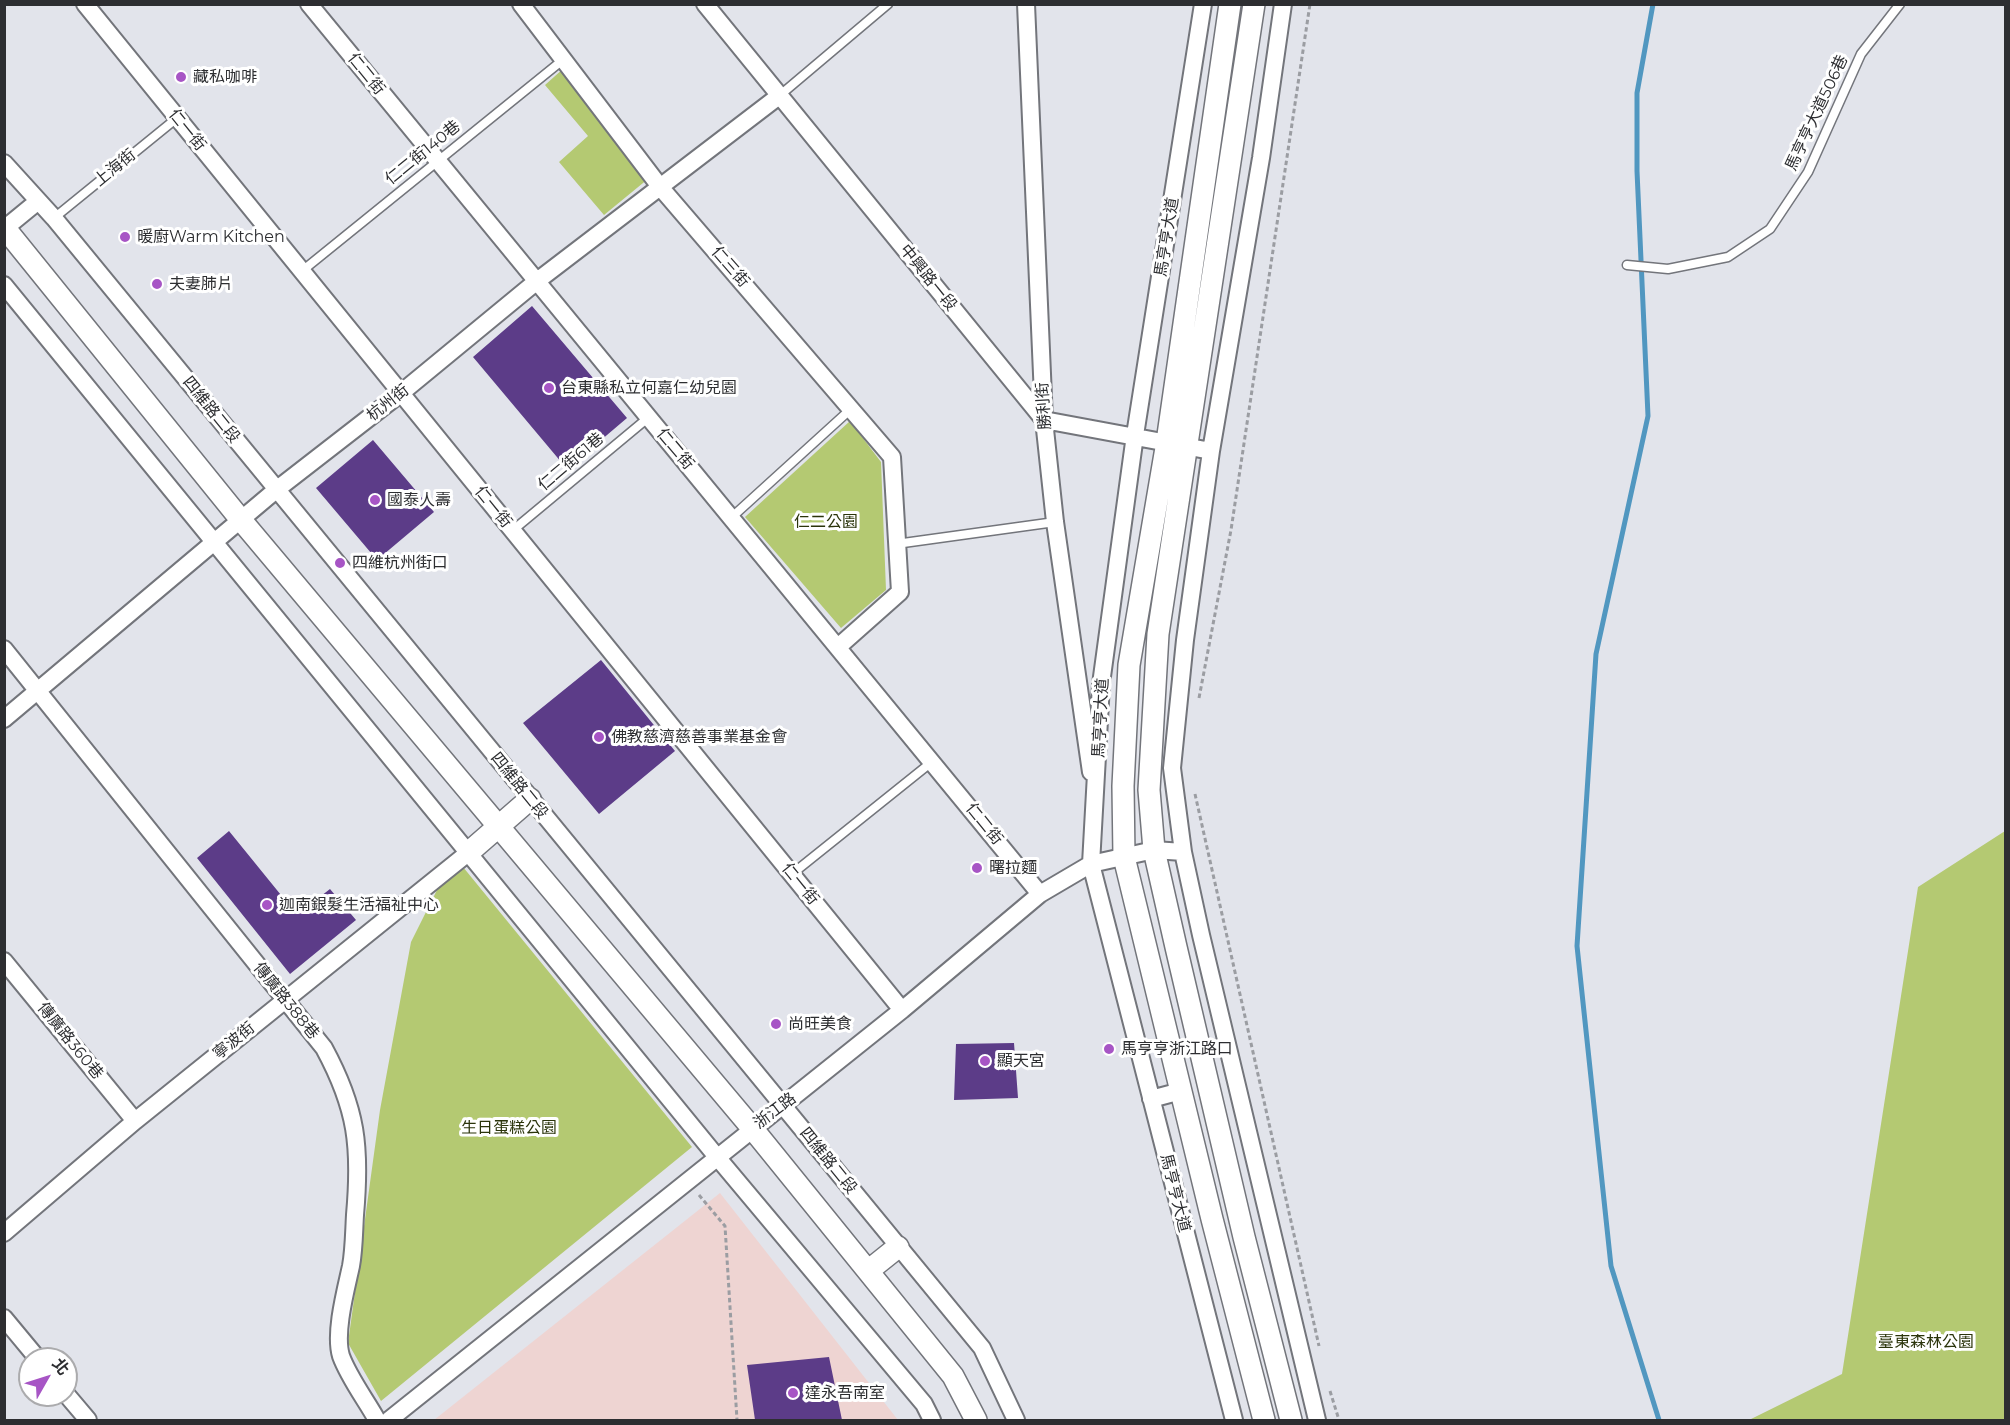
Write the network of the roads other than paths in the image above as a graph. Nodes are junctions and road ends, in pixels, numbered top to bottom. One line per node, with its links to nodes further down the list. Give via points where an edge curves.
1 (85, 4): 14 (street, 仁一街)
2 (309, 4): 15 (street, 仁二街)
3 (521, 4): 12 (street, 仁三街)
4 (705, 4): 13 (street, 中興路一段)
5 (888, 4): 13 (lane)
6 (1026, 4): 28 (street, 勝利街)
7 (1203, 4): 29 (street, 馬亨亨大道)
8 (1230, 4): 30 (street, 馬亨亨大道)
9 (1254, 4): 31 (street)
10 (1283, 4): 32 (street)
11 (1900, 4): 21 (lane, 馬亨亨大道506巷, via 1860,54 1808,172 1770,229 1728,257 1668,269)
12 (564, 58): 15 (lane, 仁二街140巷); 17 (street, 仁三街)
13 (779, 96): 17 (street, 杭州街); 28 (street, 中興路一段)
14 (177, 118): 19 (lane, 上海街); 22 (street, 仁一街)
15 (438, 161): 22 (lane, 仁二街140巷); 23 (street, 仁二街)
16 (4, 163): 18 (street, 四維路二段)
17 (661, 188): 23 (street, 杭州街); 26 (street, 仁三街)
18 (37, 202): 19 (street, 四維路二段); 20 (street)
19 (54, 218): 33 (street, 四維路二段)
20 (5, 228): 35 (street)
21 (1628, 265)
22 (302, 271): 25 (street, 仁一街)
23 (537, 281): 25 (street, 杭州街); 27 (street, 仁二街)
24 (4, 285): 38 (street)
25 (401, 393): 33 (street, 杭州街); 37 (street, 仁一街)
26 (852, 408): 34 (lane); 39 (street, 仁三街, via 891,457)
27 (649, 417): 34 (street, 仁二街); 37 (lane, 仁二街61巷)
28 (1044, 420): 29 (street); 36 (street, 勝利街)
29 (1135, 435): 30 (street); 46 (street, 馬亨亨大道, via 1101,684)
30 (1167, 442): 31 (street); 51 (street, 馬亨亨大道, via 1130,665 1123,786)
31 (1188, 446): 32 (street); 48 (street, via 1158,634 1149,790)
32 (1212, 451): 49 (street, via 1185,640 1172,768)
33 (276, 490): 35 (street, 杭州街); 45 (street, 四維路二段)
34 (732, 517): 40 (street, 仁二街)
35 (241, 520): 38 (street, 杭州街); 47 (street)
36 (1055, 522): 39 (lane); 46 (street, 勝利街)
37 (512, 531): 53 (street, 仁一街)
38 (213, 543): 42 (street, 杭州街); 50 (street)
39 (896, 544): 40 (street, 仁三街, via 900,592)
40 (838, 646): 44 (street, 仁二街)
41 (4, 649): 42 (street, 傳廣路388巷)
42 (39, 691): 43 (street, 杭州街); 56 (street, 傳廣路388巷)
43 (4, 719)
44 (933, 761): 53 (lane); 54 (street, 仁二街)
45 (530, 799): 47 (street); 62 (street, 四維路二段)
46 (1096, 805): 52 (street, 馬亨亨大道)
47 (499, 826): 50 (street); 64 (street)
48 (1155, 850): 49 (street, 浙江路); 51 (street, 浙江路); 59 (street)
49 (1183, 852): 58 (street)
50 (468, 853): 56 (street, 寧波街); 65 (street)
51 (1124, 857): 52 (street, 浙江路); 60 (street, 馬亨亨大道)
52 (1091, 864): 54 (street, 浙江路); 61 (street, 馬亨亨大道)
53 (792, 874): 57 (street, 仁一街)
54 (1040, 894): 57 (street, 浙江路)
55 (4, 961): 63 (street, 傳廣路360巷)
56 (285, 999): 63 (street, 寧波街); 77 (street, 傳廣路388巷, via 324,1048 347,1093 355,1127 359,1168 351,1264 341,1305 341,1355)
57 (902, 1010): 62 (street, 浙江路)
58 (1233, 1073): 59 (street); 71 (street)
59 (1208, 1081): 72 (street)
60 (1181, 1091): 61 (street); 73 (street, 馬亨亨大道)
61 (1151, 1099): 74 (street, 馬亨亨大道)
62 (783, 1106): 64 (street, 浙江路); 67 (street, 四維路二段)
63 (135, 1121): 66 (street, 寧波街)
64 (752, 1128): 65 (street, 浙江路); 68 (street)
65 (717, 1157): 78 (street, 浙江路); 79 (street, via 924,1404)
66 (4, 1233)
67 (898, 1247): 68 (street); 81 (street, 四維路二段, via 982,1348)
68 (868, 1271): 80 (street, via 953,1376)
69 (4, 1318): 70 (street)
70 (28, 1347)
71 (1304, 1374): 72 (street); 85 (street)
72 (1280, 1381): 84 (street)
73 (1256, 1388): 74 (street); 83 (street, 馬亨亨大道)
74 (1228, 1398): 82 (street, 馬亨亨大道)
75 (77, 1407): 76 (street)
76 (88, 1420)
77 (377, 1420)
78 (389, 1420)
79 (932, 1420)
80 (976, 1420)
81 (1016, 1420)
82 (1234, 1420)
83 (1264, 1420)
84 (1291, 1420)
85 (1317, 1420)

